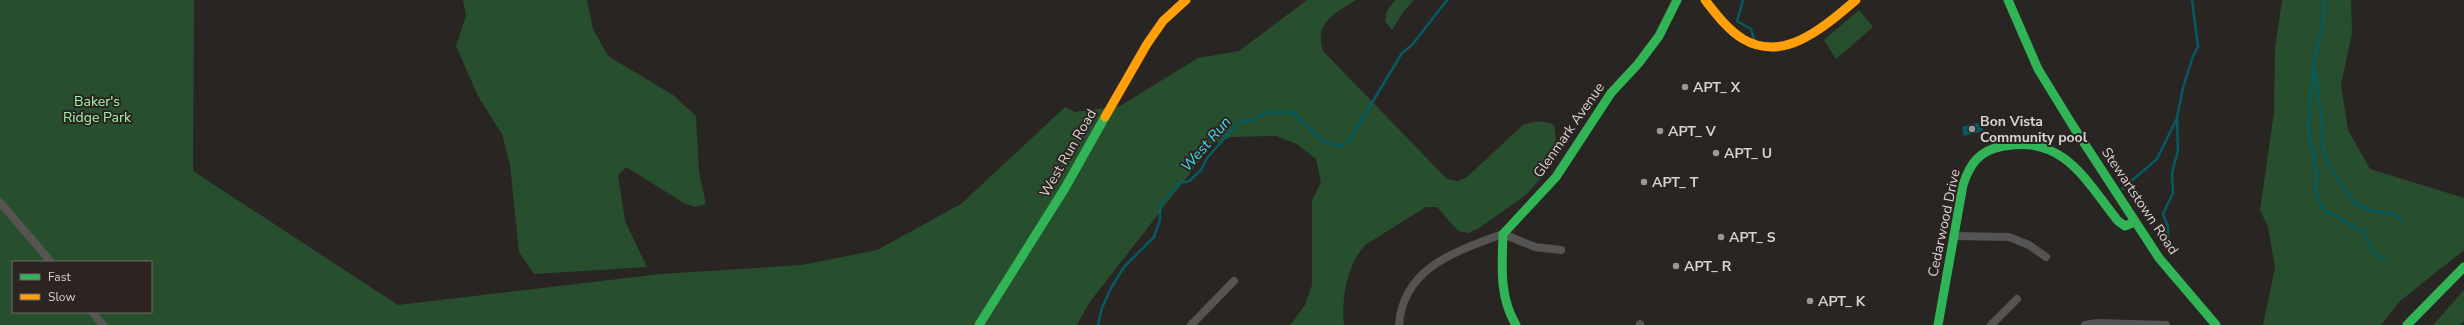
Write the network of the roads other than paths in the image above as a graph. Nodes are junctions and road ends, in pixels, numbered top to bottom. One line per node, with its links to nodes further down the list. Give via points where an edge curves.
1 (1186, 0): 18 (street, West Run Road, via 1163,21 1147,44 1065,188)
2 (1677, 0): 8 (street, Glenmark Avenue, via 1659,36 1611,93 1556,177)
3 (1705, 0): 4 (street, via 1723,24 1740,38 1761,46 1778,48 1809,38)
4 (1856, 0)
5 (2008, 0): 7 (street, Stewartstown Road, via 2038,69)
6 (0, 202): 12 (street)
7 (2136, 222): 9 (street, Cedarwood Drive, via 2122,225 2056,151 2045,146 2013,146 1992,149 1970,165 1963,184); 26 (street, Stewartstown Road, via 2159,258)
8 (1503, 234): 10 (street, via 1534,247); 20 (street, via 1455,252 1420,274 1405,298); 21 (street, via 1502,281 1511,318)
9 (1954, 236): 11 (street, via 2019,240); 22 (street, Cedarwood Drive)
10 (1561, 250)
11 (2046, 257)
12 (50, 261)
13 (2464, 267): 27 (street)
14 (1234, 282): 19 (street)
15 (2017, 299): 23 (street)
16 (93, 313): 17 (street)
17 (103, 325)
18 (978, 325)
19 (1191, 325)
20 (1399, 325)
21 (1516, 325)
22 (1938, 325)
23 (1990, 325)
24 (2085, 325): 25 (street)
25 (2166, 325)
26 (2216, 325)
27 (2407, 325)

